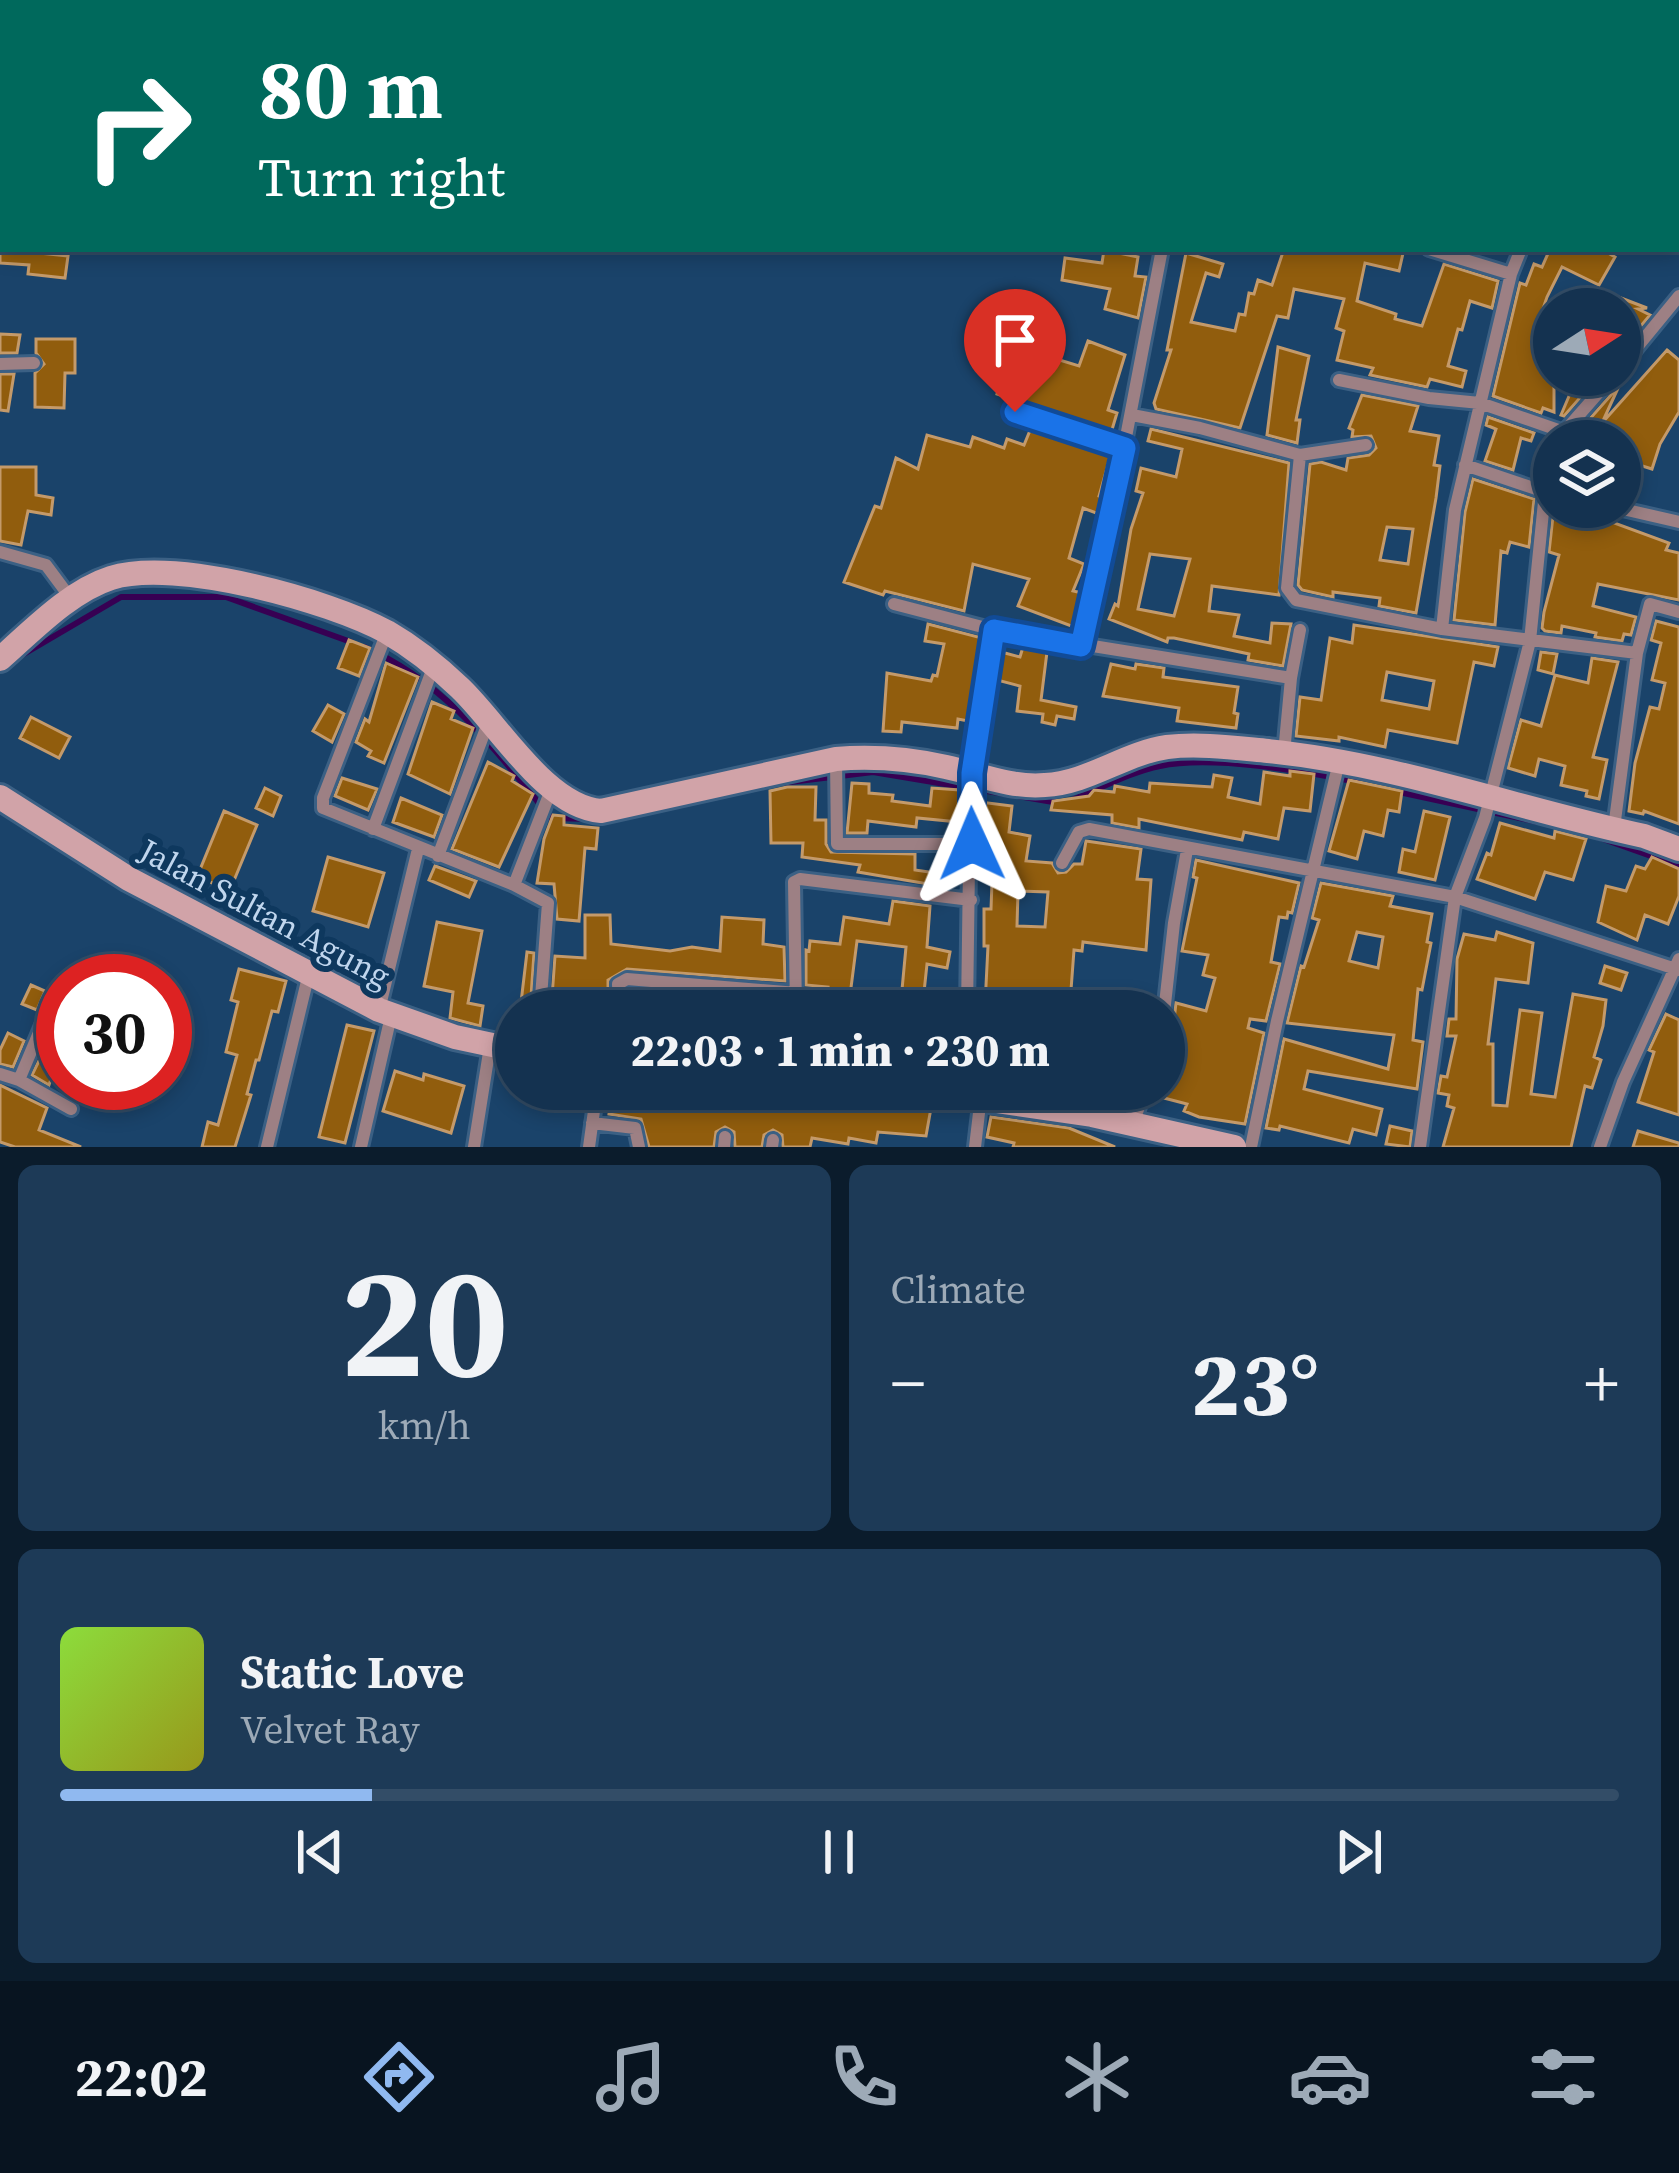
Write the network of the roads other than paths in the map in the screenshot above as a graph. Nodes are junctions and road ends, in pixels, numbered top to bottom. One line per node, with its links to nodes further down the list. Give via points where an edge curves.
1 (1161, 252): 13 (street)
2 (1439, 252): 4 (street)
3 (1520, 252): 4 (street)
4 (1511, 274): 11 (street)
5 (1679, 296): 6 (street)
6 (1641, 342)
7 (34, 363): 8 (street)
8 (0, 364)
9 (1339, 380): 11 (street)
10 (1596, 396): 14 (street)
11 (1480, 403): 15 (street); 19 (street)
12 (1015, 412): 17 (street)
13 (1132, 415): 17 (street); 18 (street)
14 (1576, 420)
15 (1533, 424)
16 (1366, 445): 18 (street)
17 (1125, 448): 33 (street)
18 (1300, 455): 28 (street, via 1291,596)
19 (1465, 465): 20 (street); 28 (street)
20 (1533, 487)
21 (1641, 513): 22 (street)
22 (1679, 522)
23 (1545, 528): 32 (street)
24 (0, 552): 25 (street, via 46,565)
25 (72, 600): 31 (street, via 109,578 210,578); 35 (street)
26 (894, 604): 29 (street)
27 (1679, 612): 34 (street, via 1651,604)
28 (1442, 629): 32 (street)
29 (994, 630): 33 (street); 42 (street)
30 (1300, 630): 37 (street)
31 (387, 632): 36 (street); 46 (street, via 322,804)
32 (1530, 641): 34 (street); 45 (street)
33 (1081, 646): 37 (street)
34 (1637, 653): 47 (street)
35 (0, 658)
36 (434, 665): 38 (street); 46 (street)
37 (1291, 679): 39 (street)
38 (490, 718): 43 (street); 52 (street)
39 (1284, 753): 41 (street); 42 (street, via 1166,747 1046,785)
40 (836, 759): 42 (street, via 871,756); 43 (street, via 601,811); 48 (street, via 837,844)
41 (1337, 773): 45 (street); 54 (street)
42 (971, 784): 48 (street)
43 (551, 790): 55 (street)
44 (0, 797): 59 (street, Jalan Sultan Agung, via 129,879)
45 (1488, 806): 47 (street); 56 (street)
46 (373, 829): 49 (street)
47 (1614, 830): 50 (street)
48 (972, 844): 57 (street)
49 (418, 849): 52 (street); 66 (street)
50 (1679, 849)
51 (1187, 850): 53 (street, via 1083,830); 54 (street); 65 (street)
52 (438, 856): 55 (street)
53 (1062, 863)
54 (1316, 870): 56 (street); 86 (street)
55 (514, 885): 60 (street, via 550,907)
56 (1456, 897): 58 (street); 87 (street)
57 (971, 900): 63 (street, via 794,882); 64 (street)
58 (1678, 966): 88 (street)
59 (309, 972): 66 (street, Jalan Sultan Agung); 79 (street)
60 (542, 990)
61 (618, 990): 62 (street, via 627,980)
62 (757, 990)
63 (796, 990)
64 (968, 990)
65 (1167, 990)
66 (385, 1013): 68 (street, Jalan Sultan Agung); 80 (street)
67 (36, 1041): 71 (street)
68 (495, 1046)
69 (0, 1074): 71 (street)
70 (495, 1075): 81 (street)
71 (19, 1080): 72 (street)
72 (36, 1089)
73 (594, 1110): 77 (street)
74 (972, 1110): 84 (street)
75 (1059, 1110): 78 (street)
76 (1138, 1110): 78 (street)
77 (592, 1123): 82 (street); 83 (street, via 635,1128)
78 (1133, 1124): 85 (street)
79 (267, 1147)
80 (361, 1147)
81 (474, 1147)
82 (589, 1147)
83 (639, 1147)
84 (975, 1147)
85 (1234, 1147)
86 (1252, 1147)
87 (1420, 1147)
88 (1600, 1147)

